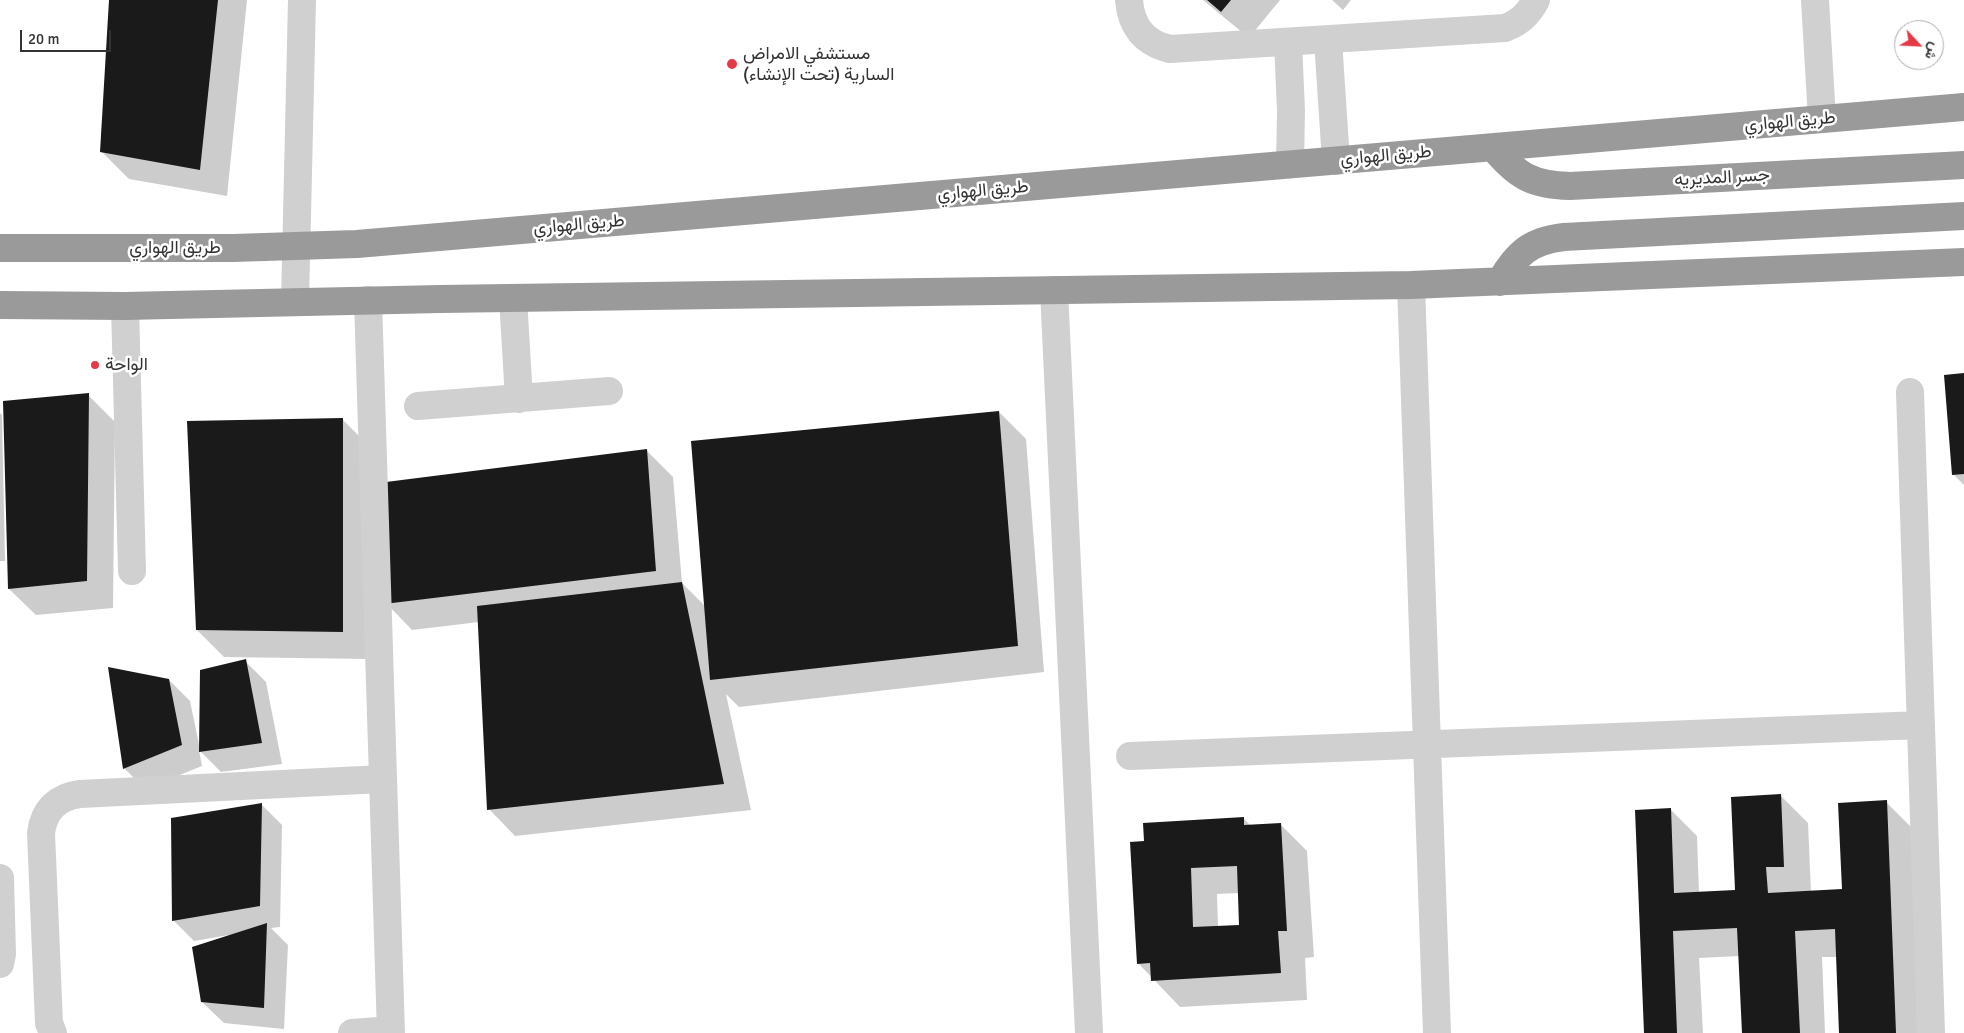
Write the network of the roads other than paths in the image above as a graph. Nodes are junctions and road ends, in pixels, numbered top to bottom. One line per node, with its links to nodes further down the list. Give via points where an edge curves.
1 (302, 0): 14 (street)
2 (1129, 0): 6 (street, via 1134,24 1144,37 1170,49)
3 (1536, 0): 5 (street, via 1529,13 1505,28)
4 (1815, 0): 8 (street)
5 (1328, 40): 6 (street); 10 (street)
6 (1288, 42): 11 (street)
7 (1964, 107): 8 (highway, طريق الهواري)
8 (1822, 119): 9 (highway, طريق الهواري)
9 (1493, 147): 10 (highway, طريق الهواري); 12 (highway, جسر المديريه, via 1508,165 1525,177 1548,185 1570,186)
10 (1336, 161): 11 (highway, طريق الهواري)
11 (1290, 164): 14 (highway, طريق الهواري, via 414,240)
12 (1964, 165)
13 (1964, 216): 17 (highway, via 1545,239 1525,249 1511,263)
14 (297, 247): 15 (highway, طريق الهواري); 22 (street)
15 (0, 248)
16 (1964, 262): 17 (highway)
17 (1500, 282): 18 (highway)
18 (1411, 286): 19 (highway); 31 (street)
19 (1054, 290): 20 (highway); 39 (street)
20 (513, 298): 21 (highway); 27 (street)
21 (368, 300): 22 (highway); 33 (street)
22 (295, 302): 24 (highway)
23 (0, 305): 24 (highway)
24 (125, 306): 29 (street)
25 (609, 391): 27 (street)
26 (1910, 392): 30 (street)
27 (519, 398): 28 (street)
28 (418, 406)
29 (132, 571)
30 (1921, 725): 31 (street); 41 (street)
31 (1428, 744): 32 (street); 40 (street)
32 (1130, 756)
33 (383, 779): 36 (street); 37 (street, via 80,794 54,804 42,823 41,834 49,1023)
34 (0, 878): 35 (street)
35 (0, 964)
36 (391, 1032): 38 (street)
37 (53, 1033)
38 (352, 1033)
39 (1089, 1033)
40 (1438, 1033)
41 (1931, 1033)

